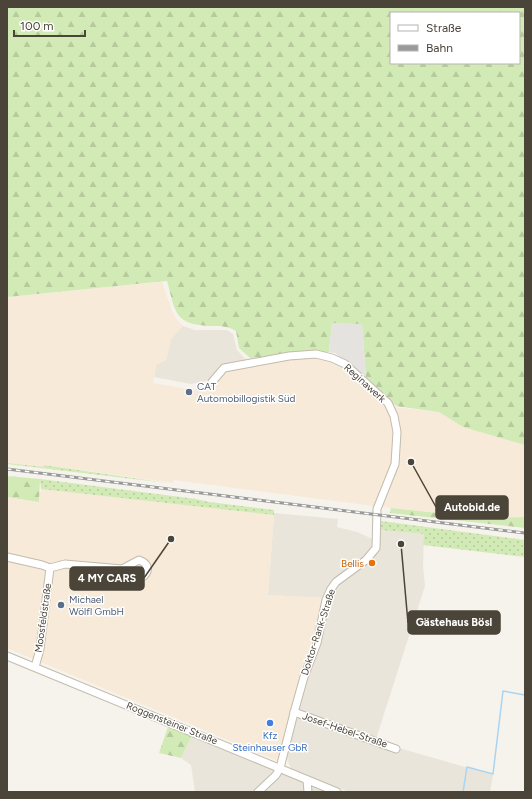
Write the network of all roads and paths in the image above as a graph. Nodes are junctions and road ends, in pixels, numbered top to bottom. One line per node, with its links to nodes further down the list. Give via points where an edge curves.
1 (212, 382): 2 (street, Reginawerk, via 223,368 289,356 316,354 345,364 388,403 394,416 397,432 395,464 388,486 379,501)
2 (377, 515): 8 (street, Doktor-Rank-Straße, via 377,544 373,554 330,589 317,643)
3 (7, 557): 4 (street)
4 (50, 568): 5 (street, via 65,564); 7 (street, Moosfeldstraße, via 40,649)
5 (122, 569)
6 (7, 656): 7 (street, Roggensteiner Straße)
7 (35, 667): 10 (street, Roggensteiner Straße)
8 (294, 712): 9 (street, Josef-Hebel-Straße); 10 (street, Doktor-Rank-Straße)
9 (396, 748)
10 (280, 768): 11 (street, Roggensteiner Straße); 12 (street)
11 (307, 780): 13 (street); 14 (street, Roggensteiner Straße)
12 (258, 792)
13 (308, 792)
14 (337, 792)

